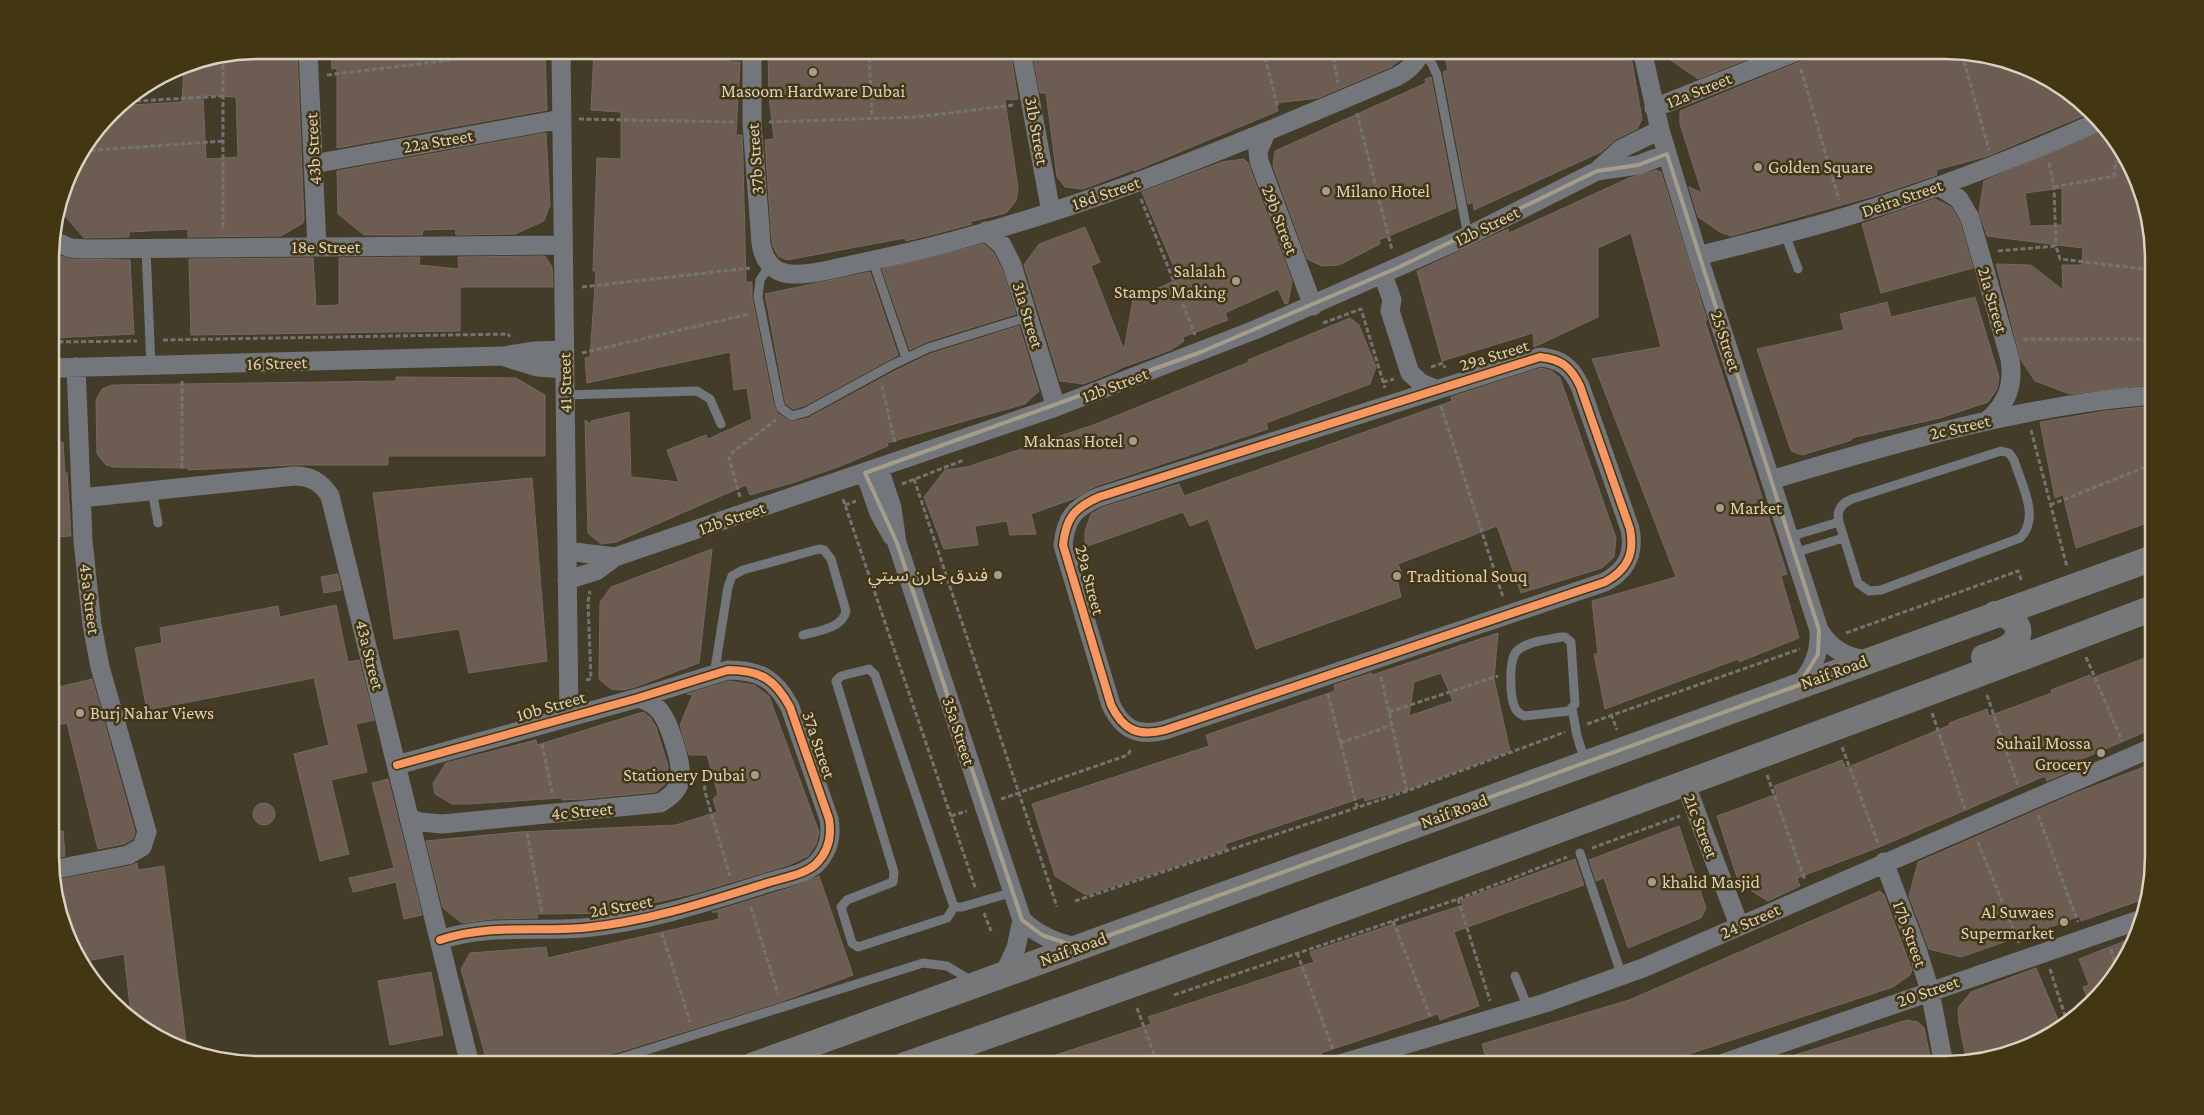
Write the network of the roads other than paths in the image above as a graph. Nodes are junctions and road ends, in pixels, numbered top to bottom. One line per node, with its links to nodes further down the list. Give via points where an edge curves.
1 (308, 59): 15 (street, 43b Street)
2 (561, 59): 10 (street, 41 Street)
3 (752, 59): 28 (street, 37b Street, via 752,123 761,242 763,255)
4 (1024, 59): 18 (street, 31b Street)
5 (1417, 59): 12 (street, 18d Street, via 1406,72)
6 (1428, 59): 21 (lane, via 1437,75)
7 (1644, 59): 9 (street, 25 Street)
8 (1778, 59): 9 (street, 12a Street)
9 (1654, 108): 13 (street, 25 Street)
10 (562, 119): 15 (street, 22a Street); 23 (street, 41 Street)
11 (2093, 124): 17 (street, Deira Street)
12 (1274, 129): 18 (street, 18d Street); 31 (street, 29b Street, via 1258,151 1259,161)
13 (1660, 130): 14 (street, 25 Street); 16 (street, 12b Street, via 1621,149)
14 (1667, 154): 16 (street, 12b Street, via 1638,165); 26 (street, 25 Street)
15 (313, 164): 24 (street, 43b Street)
16 (1597, 171): 21 (street, 12b Street)
17 (1939, 186): 20 (street, Deira Street); 45 (street, 21a Street, via 1959,198 1966,208 2010,359 2012,382 2003,404)
18 (1051, 212): 19 (street, 18d Street)
19 (986, 231): 27 (street, 18d Street); 32 (street, 31a Street, via 1008,254)
20 (1786, 234): 26 (street, Deira Street); 29 (lane)
21 (1468, 236): 30 (street, 12b Street)
22 (59, 243): 25 (street, 18e Street, via 70,248)
23 (563, 246): 24 (street, 18e Street); 35 (street, 41 Street)
24 (317, 247): 25 (street, 18e Street)
25 (146, 249): 36 (lane)
26 (1698, 256): 48 (street, 25 Street)
27 (873, 261): 28 (street, 18d Street, via 793,274 781,272); 34 (lane)
28 (770, 265): 34 (lane, via 758,288 779,401 786,413 800,415)
29 (1798, 269)
30 (1383, 274): 31 (street, 12b Street); 39 (street, via 1392,300 1390,311)
31 (1313, 306): 44 (street, 12b Street)
32 (1028, 317): 34 (lane, via 951,339); 44 (street, 31a Street)
33 (503, 356): 35 (street, 16 Street, via 533,351); 35 (street, 16 Street, via 538,367); 36 (street, 16 Street)
34 (906, 358)
35 (565, 359): 41 (street, 41 Street)
36 (151, 366): 37 (street, 16 Street)
37 (76, 367): 38 (street, 16 Street); 50 (street, 45a Street)
38 (59, 368)
39 (1410, 373): 40 (street); 43 (street)
40 (1435, 389): 43 (street, 29a Street); 43 (street, 29a Street, via 1540,357 1553,358 1565,364 1580,386 1630,529 1633,542 1626,567 1605,582 1165,730 1152,734 1126,727 1111,705 1063,545 1065,529 1072,515 1099,497)
41 (565, 395): 46 (lane, via 697,391 710,399); 56 (street, 41 Street)
42 (2145, 396): 45 (street, 2c Street)
43 (1394, 402)
44 (1056, 407): 47 (street, 12b Street)
45 (1987, 420): 48 (street, 2c Street)
46 (721, 424)
47 (872, 471): 54 (street, 35a Street, via 880,513); 54 (street, 35a Street, via 886,490); 57 (street, 12b Street)
48 (1771, 480): 55 (street, 25 Street)
49 (152, 490): 50 (street, 43a Street); 52 (lane); 75 (street, 43a Street, via 294,476 305,476 324,486 334,506)
50 (81, 498): 80 (street, 45a Street, via 92,625 100,667 146,824 146,840 136,852)
51 (1839, 522): 53 (lane); 53 (lane, via 1839,510 1852,498 2001,452 2014,460 2030,520 2029,527 2020,538 1875,591 1869,591 1858,583); 55 (lane)
52 (158, 523)
53 (1843, 538): 55 (lane)
54 (897, 543): 82 (street, 35a Street)
55 (1792, 545): 62 (street, 25 Street)
56 (567, 551): 57 (street, 12b Street); 59 (street, 41 Street)
57 (615, 557): 59 (street, 12b Street, via 596,571)
58 (2145, 561): 61 (main road, Naif Road)
59 (567, 580): 71 (street, 41 Street)
60 (2145, 611): 69 (main road)
61 (1995, 614): 64 (main road, Naif Road); 69 (main road, via 2011,617 2016,623 2018,631 2012,645 1930,679)
62 (1819, 630): 64 (street, 25 Street, via 1845,655); 66 (street, 25 Street, via 1818,654)
63 (803, 635): 65 (lane, via 837,624 845,616 831,559 824,550 743,570 732,576)
64 (1868, 660): 66 (main road, Naif Road)
65 (714, 675): 67 (street, 10b Street); 81 (street, 37a Street, via 728,670 759,674 772,682 790,707 831,832 823,856)
66 (1799, 685): 74 (main road, Naif Road)
67 (676, 686): 68 (street, 10b Street); 72 (street, via 667,701)
68 (638, 698): 71 (street, 10b Street); 72 (street, 4c Street, via 652,704)
69 (1896, 704): 76 (main road, via 1835,727 1764,767)
70 (1572, 708): 70 (lane, via 1529,717 1519,714 1514,704 1511,672 1512,658 1522,647 1561,637 1568,639 1576,699); 74 (lane)
71 (569, 717): 75 (street, 10b Street)
72 (664, 718): 77 (street, 4c Street, via 681,771 680,781 669,798 650,805 431,824)
73 (2145, 751): 79 (street, 24 Street)
74 (1586, 763): 88 (main road, Naif Road)
75 (397, 765): 77 (street, 43a Street)
76 (1685, 783): 86 (street, 21c Street); 98 (main road)
77 (410, 818): 87 (street, 43a Street)
78 (1580, 852): 91 (lane)
79 (1884, 862): 86 (street, 24 Street); 93 (street, 17b Street)
80 (59, 868)
81 (803, 872): 87 (street, 2d Street, via 656,916 620,923 546,930 474,931)
82 (1013, 892): 83 (lane, via 962,908); 84 (street, 35a Street)
83 (954, 907): 83 (lane, via 875,675 869,669 841,676 836,681 894,872 892,882 847,900 841,907 852,943 858,947 948,918)
84 (1022, 920): 88 (street, via 1042,935); 89 (street, 35a Street, via 1016,948)
85 (2135, 922): 93 (street, 20 Street)
86 (1739, 925): 91 (street, 24 Street)
87 (440, 940): 95 (street, 43a Street)
88 (1077, 947): 89 (main road, Naif Road)
89 (1004, 974): 92 (main road, Naif Road)
90 (1515, 976): 94 (lane)
91 (1622, 976): 94 (street, 24 Street)
92 (976, 984): 96 (lane, via 947,966 922,963); 97 (main road, Naif Road)
93 (1930, 991): 100 (street, 20 Street); 101 (street, 17b Street)
94 (1528, 1008): 99 (street, 24 Street)
95 (468, 1056)
96 (627, 1056)
97 (779, 1056)
98 (931, 1056)
99 (1365, 1056)
100 (1744, 1056)
101 (1942, 1056)

